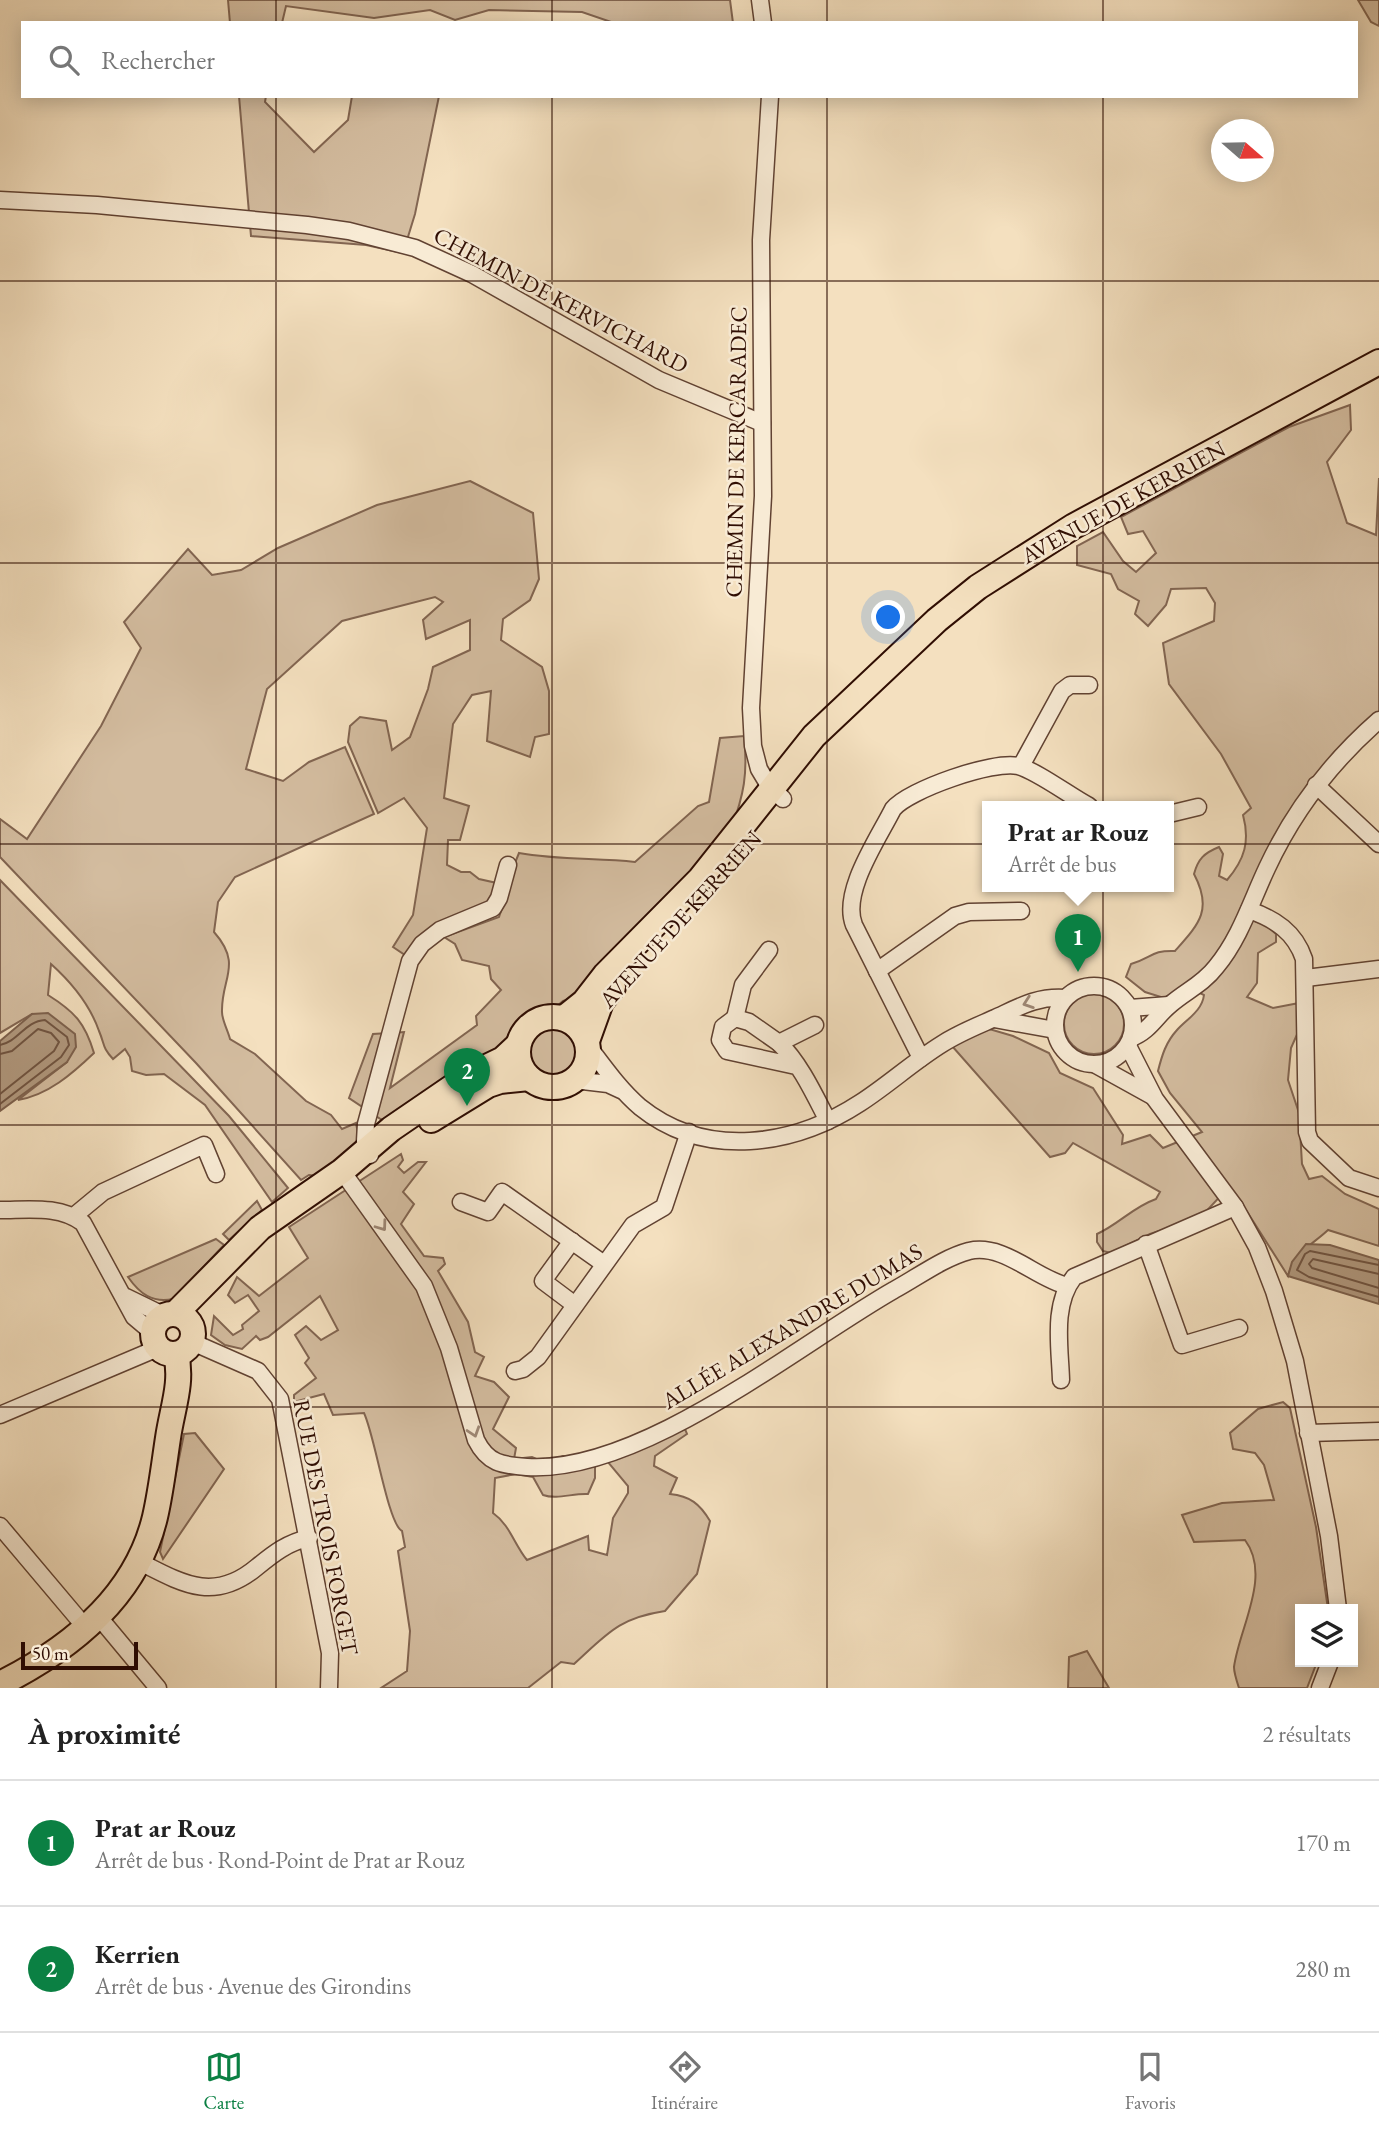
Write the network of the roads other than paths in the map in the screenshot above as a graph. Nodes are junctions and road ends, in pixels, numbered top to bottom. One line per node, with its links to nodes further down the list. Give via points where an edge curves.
1 (760, 0): 2 (street)
2 (762, 21)
3 (770, 98): 6 (street, CHEMIN DE KERCARADEC, via 761,240)
4 (0, 200): 6 (street, CHEMIN DE KERVICHARD, via 307,225 415,248 472,274 659,380)
5 (1379, 362): 11 (main road, AVENUE DE KERRIEN, via 1032,550 956,604 884,667)
6 (762, 423): 11 (street, CHEMIN DE KERCARADEC, via 751,708 756,759 762,776)
7 (1089, 685): 9 (street, via 1070,685 1062,691)
8 (1379, 720): 10 (street)
9 (1021, 766): 12 (street); 21 (street, via 1000,766 918,791 893,809 849,907)
10 (1316, 785): 15 (street); 17 (street, via 1280,841)
11 (777, 794): 26 (main road, AVENUE DE KERRIEN); 32 (main road, AVENUE DE KERRIEN, via 718,881 606,995)
12 (1080, 801)
13 (1198, 807): 14 (street)
14 (1174, 813)
15 (1379, 844)
16 (508, 865): 44 (street, via 493,908 440,930 410,961 366,1124)
17 (1249, 910): 22 (street, via 1292,934); 24 (street, via 1214,970)
18 (1021, 911): 21 (street, via 955,916)
19 (769, 950): 27 (street, via 743,985)
20 (1379, 969): 22 (street)
21 (877, 971): 35 (street)
22 (1306, 978): 47 (street, via 1307,1132 1342,1173)
23 (1065, 998): 25 (street, via 1086,986 1103,986 1119,994); 28 (street, one-way to 28, via 1032,1000); 30 (street, via 1056,1014)
24 (1169, 1005): 25 (street); 31 (street, via 1148,1030)
25 (1130, 1008): 31 (street)
26 (564, 1018): 32 (main road, via 581,1031); 34 (main road, via 552,1016 530,1025)
27 (735, 1018): 33 (street, via 749,1022); 37 (street, via 723,1027 720,1040 724,1049)
28 (994, 1018): 30 (street); 35 (street)
29 (815, 1025): 33 (street)
30 (1055, 1030): 36 (street, via 1070,1056)
31 (1130, 1042): 36 (street, via 1109,1062); 41 (street)
32 (587, 1044): 39 (main road, via 586,1065); 40 (street)
33 (779, 1044): 37 (street)
34 (518, 1045): 38 (main road, via 519,1063); 44 (main road, via 503,1059 456,1084)
35 (921, 1058): 42 (street)
36 (1096, 1065): 41 (street)
37 (796, 1066): 42 (street)
38 (528, 1078): 39 (main road, via 556,1087); 44 (main road, via 488,1085)
39 (574, 1080): 40 (street, via 608,1084)
40 (623, 1091): 43 (street, via 655,1117)
41 (1156, 1099): 49 (street)
42 (828, 1121): 43 (street, via 761,1141 724,1141)
43 (689, 1132): 54 (street, via 664,1208 633,1225)
44 (368, 1151): 45 (main road)
45 (340, 1172): 55 (street, ALLÉE ALEXANDRE DUMAS, one-way to 55, via 424,1286 449,1349 476,1440 483,1454 496,1464 557,1467 594,1460 691,1416 856,1312 972,1250 1000,1254); 58 (main road, via 248,1238)
46 (216, 1174): 51 (street, via 204,1145 103,1192)
47 (1379, 1188)
48 (461, 1202): 52 (street, via 488,1212 502,1192)
49 (1235, 1207): 53 (street); 63 (street, via 1257,1247 1283,1316)
50 (0, 1210): 51 (street, via 49,1210)
51 (74, 1216): 58 (street, via 88,1229 134,1317)
52 (572, 1241): 54 (street); 56 (street, via 543,1281)
53 (1146, 1244): 55 (street, via 1079,1273); 57 (street, via 1182,1345)
54 (604, 1264): 56 (street)
55 (1067, 1286): 60 (street, via 1060,1311)
56 (575, 1305): 59 (street, via 538,1357)
57 (1239, 1328)
58 (173, 1334): 61 (street, via 133,1358); 65 (street, RUE DES TROIS FORGET, via 258,1371 280,1399); 66 (main road, via 180,1380 152,1529)
59 (514, 1371)
60 (1061, 1380)
61 (0, 1415)
62 (1379, 1431): 63 (street)
63 (1308, 1433): 67 (street)
64 (0, 1526): 68 (street)
65 (309, 1538): 66 (street, via 279,1550 239,1581 216,1589 181,1581); 72 (street, RUE DES TROIS FORGET, via 330,1653)
66 (138, 1561): 68 (main road, via 117,1595)
67 (1337, 1604)
68 (92, 1622): 70 (main road, via 49,1657); 71 (street)
69 (1328, 1667): 73 (street)
70 (0, 1684)
71 (158, 1688)
72 (329, 1688)
73 (1320, 1688)

